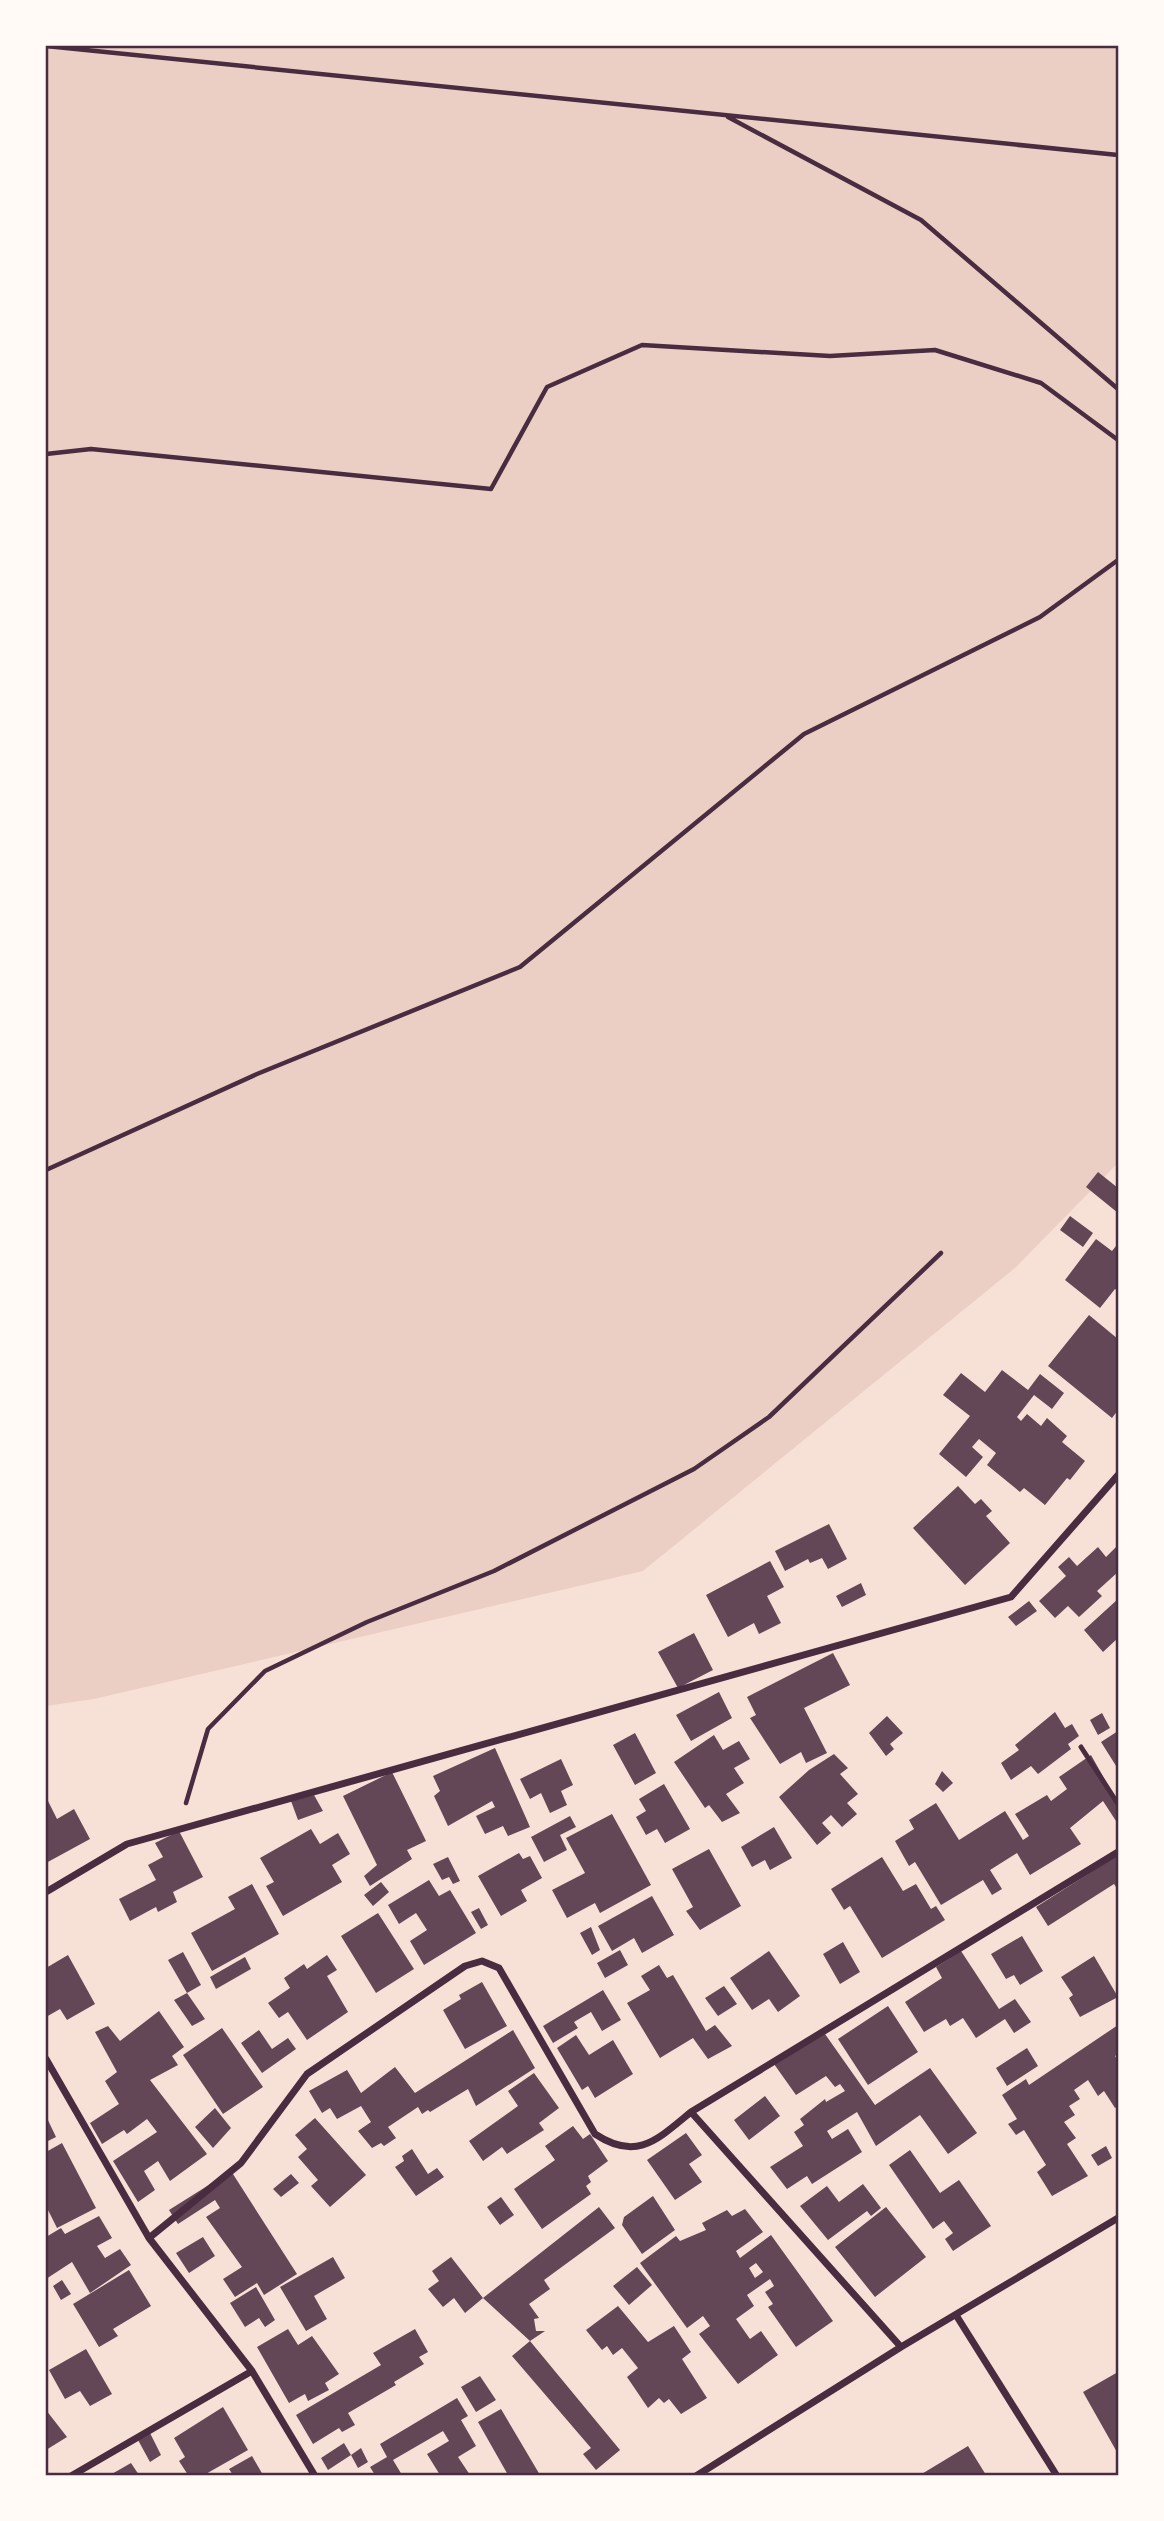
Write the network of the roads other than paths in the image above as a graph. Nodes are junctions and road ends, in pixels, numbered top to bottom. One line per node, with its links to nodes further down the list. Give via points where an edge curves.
1 (1118, 1475): 5 (street, via 1012,1598 127,1844)
2 (1081, 1747): 3 (lane)
3 (1118, 1804)
4 (1118, 1852): 7 (street)
5 (46, 1892)
6 (46, 2059): 9 (street)
7 (691, 2112): 9 (street, via 654,2143 612,2146 595,2134 510,1982 499,1968 482,1961 465,1966 307,2074 242,2163); 11 (street)
8 (1118, 2218): 10 (street)
9 (149, 2238): 12 (street)
10 (956, 2315): 11 (street); 16 (street)
11 (901, 2347): 15 (street)
12 (252, 2371): 13 (street); 14 (street)
13 (71, 2476)
14 (315, 2476)
15 (696, 2476)
16 (1057, 2476)

